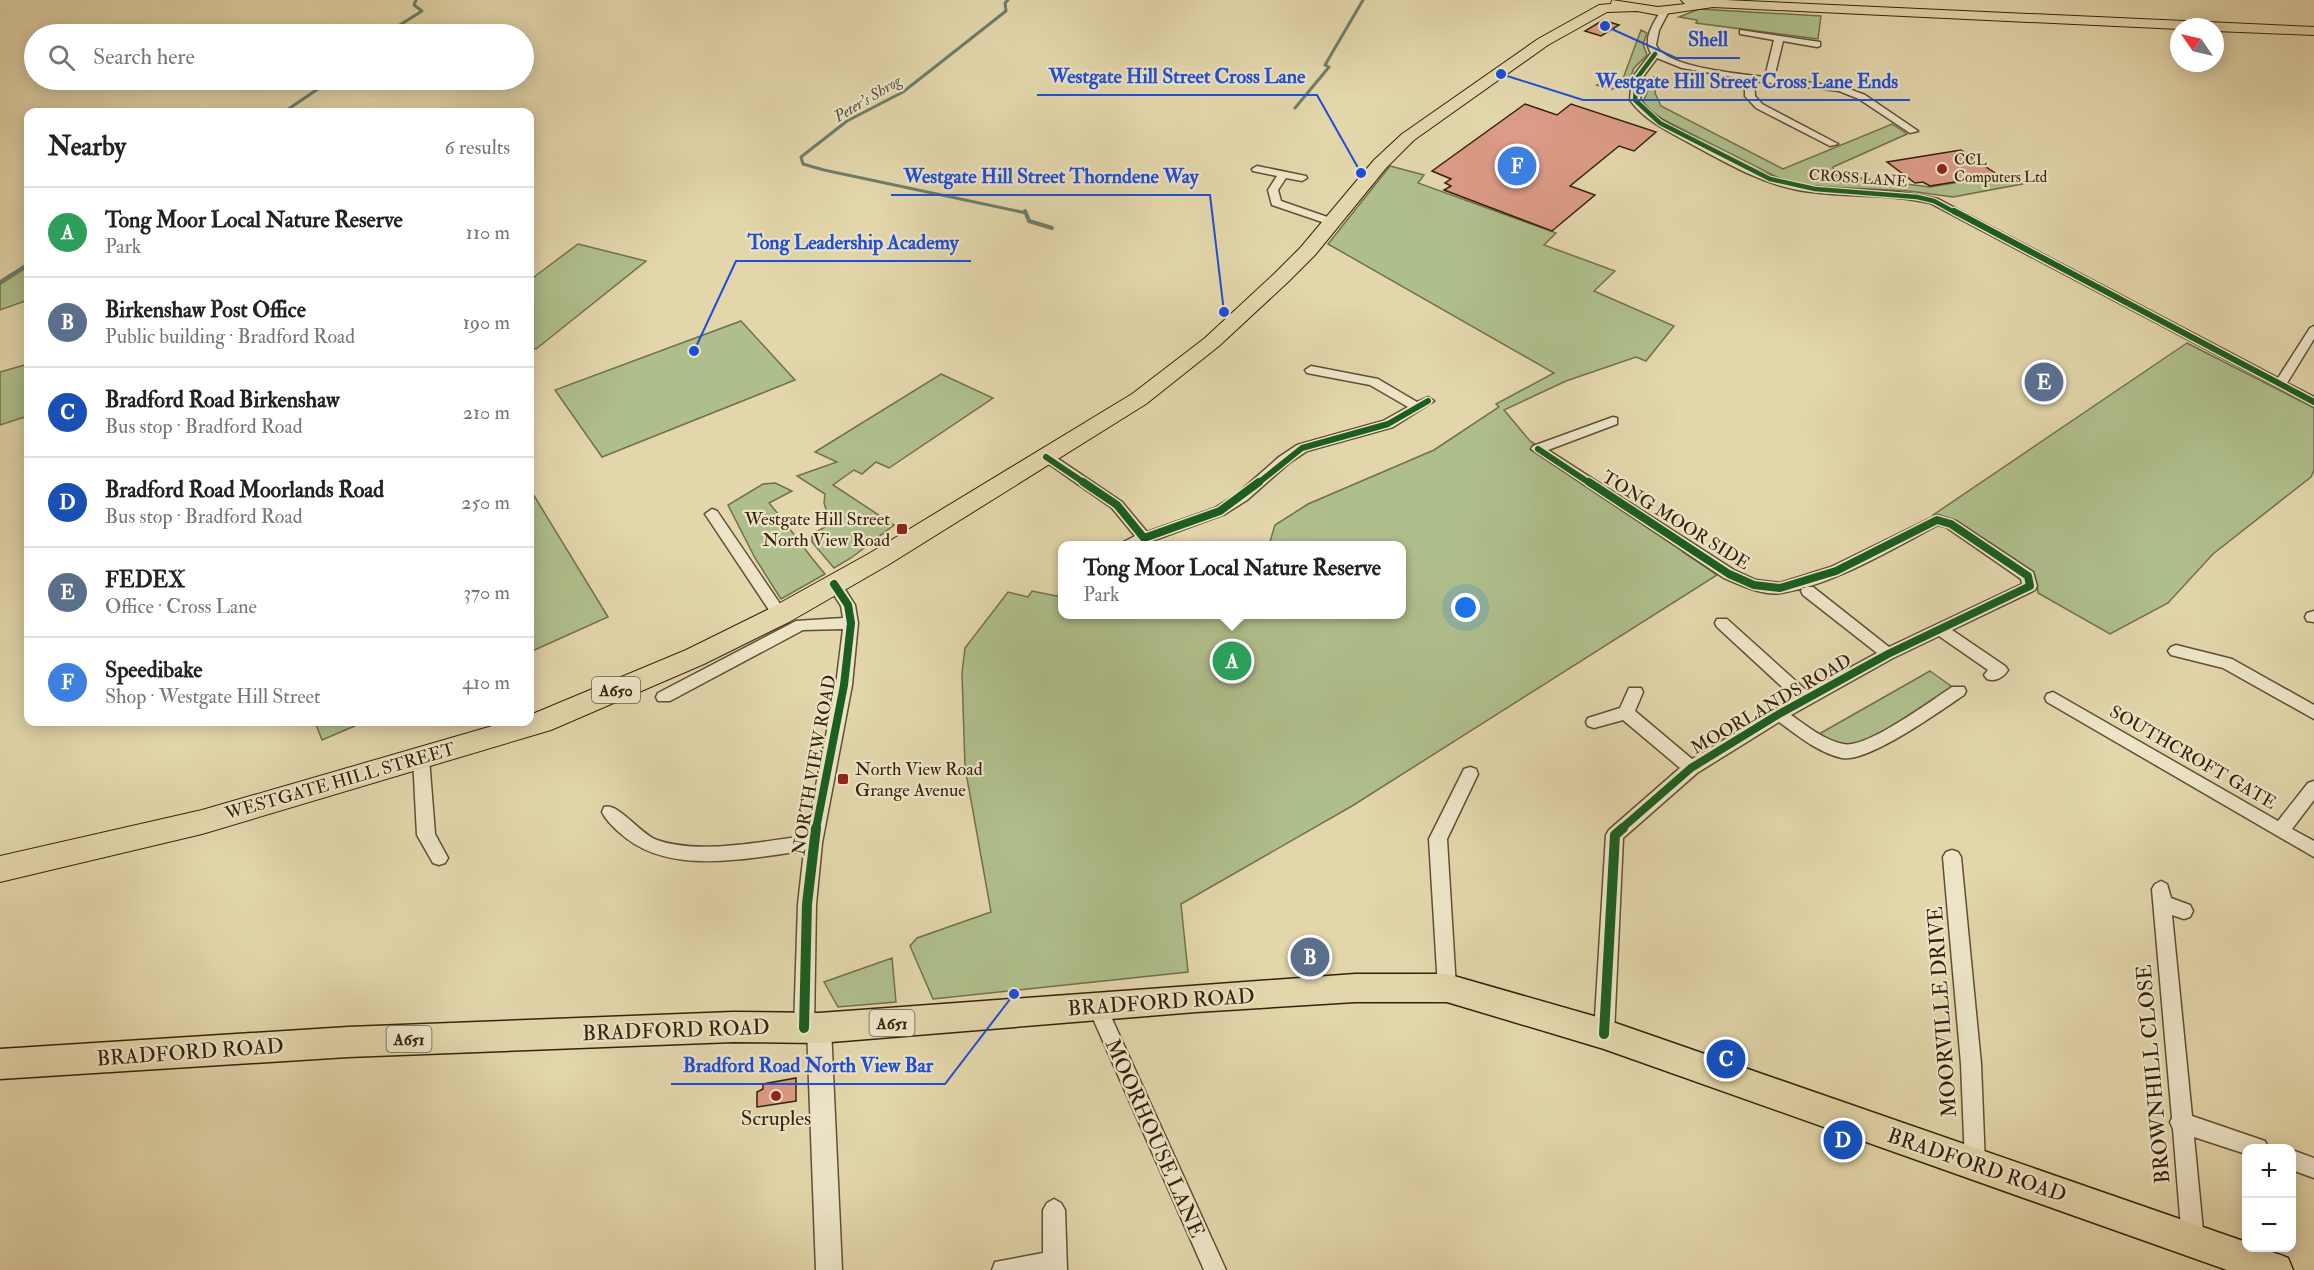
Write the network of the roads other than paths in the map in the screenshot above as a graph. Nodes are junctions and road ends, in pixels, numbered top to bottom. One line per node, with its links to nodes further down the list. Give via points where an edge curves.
1 (1608, 3): 2 (highway, A650, via 1638,9); 17 (highway, WESTGATE HILL STREET / A650, via 1543,42 1408,137)
2 (1673, 8): 3 (highway, A650, via 1720,4); 7 (street, via 1651,43)
3 (2314, 31)
4 (1743, 32): 5 (street)
5 (1779, 38): 6 (street); 11 (street)
6 (1818, 44)
7 (1655, 54): 8 (street); 9 (street, CROSS LANE)
8 (1667, 61): 9 (street); 10 (street, via 1694,69)
9 (1643, 69): 20 (street, CROSS LANE, via 1637,78 1635,100 1649,117 1764,177 1800,188 1895,194 1934,201)
10 (1749, 76): 11 (street); 13 (street, via 1750,96 1759,106)
11 (1769, 79): 12 (street, via 1855,94)
12 (1913, 131)
13 (1833, 144)
14 (1257, 169): 15 (street)
15 (1284, 174): 16 (street); 17 (street, via 1273,190 1276,203)
16 (1302, 178)
17 (1332, 222): 23 (highway, WESTGATE HILL STREET / A650, via 1282,277 1173,374)
18 (2314, 330): 20 (street)
19 (1311, 370): 25 (street, via 1374,382 1422,404 1381,427 1302,448 1231,505)
20 (2280, 384): 21 (street)
21 (2314, 402)
22 (1613, 422): 27 (street, TONG MOOR SIDE, via 1538,449 1729,574 1754,585 1780,588 1836,571 1937,520 1951,524)
23 (1046, 457): 25 (street, via 1117,505); 28 (highway, WESTGATE HILL STREET / A650)
24 (712, 514): 30 (street)
25 (1144, 538): 26 (street)
26 (1136, 541)
27 (2028, 576): 33 (street, MOORLANDS ROAD, via 2030,586)
28 (834, 584): 30 (highway, WESTGATE HILL STREET / A650); 31 (street, NORTH VIEW ROAD, via 848,605)
29 (1808, 591): 35 (street)
30 (780, 615): 46 (highway, WESTGATE HILL STREET / A650, via 695,657)
31 (851, 623): 39 (street, via 801,625); 54 (street, NORTH VIEW ROAD, via 844,685)
32 (1722, 623): 41 (street)
33 (1940, 629): 35 (street, MOORLANDS ROAD); 36 (street, via 2000,670)
34 (2175, 652): 43 (street, via 2227,663)
35 (1887, 654): 41 (street, MOORLANDS ROAD)
36 (1992, 675)
37 (1958, 691): 44 (street, MOORLANDS ROAD, via 1881,741 1845,752 1812,738)
38 (1635, 692): 42 (street)
39 (664, 697)
40 (2053, 698): 53 (street, SOUTHCROFT GATE, via 2105,736)
41 (1806, 699): 44 (street, MOORLANDS ROAD)
42 (1626, 713): 45 (street); 49 (street)
43 (2314, 713)
44 (1779, 714): 49 (street, MOORLANDS ROAD)
45 (1594, 722)
46 (534, 724)
47 (528, 726): 48 (highway, WESTGATE HILL STREET / A650)
48 (421, 758): 57 (street, via 426,835); 58 (highway, WESTGATE HILL STREET / A650, via 202,822)
49 (1691, 768): 63 (street, MOORLANDS ROAD, via 1615,835)
50 (1470, 774): 60 (street, via 1438,839)
51 (2314, 788): 53 (street)
52 (610, 812): 54 (street, via 639,839 673,851 702,853)
53 (2281, 830): 55 (street, SOUTHCROFT GATE)
54 (813, 843): 62 (street, NORTH VIEW ROAD, via 807,904)
55 (2314, 850)
56 (1952, 857): 68 (street, MOORVILLE DRIVE, via 1971,1064)
57 (439, 858)
58 (0, 869)
59 (2184, 911): 65 (street, BROWNHILL CLOSE, via 2161,896)
60 (1447, 988): 61 (main road, BRADFORD ROAD / A651, via 1355,988); 63 (main road, BRADFORD ROAD / A651)
61 (1096, 1005): 62 (main road, BRADFORD ROAD / A651); 75 (street, MOORHOUSE LANE)
62 (812, 1028): 64 (main road, BRADFORD ROAD / A651, via 733,1027 348,1042); 73 (street)
63 (1604, 1034): 68 (main road, BRADFORD ROAD / A651)
64 (0, 1064)
65 (2180, 1122): 66 (street); 71 (street, BROWNHILL CLOSE)
66 (2244, 1144)
67 (2296, 1161): 69 (street)
68 (1975, 1164): 71 (main road, BRADFORD ROAD / A651)
69 (2314, 1168)
70 (1054, 1210): 72 (street)
71 (2193, 1241): 76 (main road, BRADFORD ROAD / A651)
72 (1055, 1266): 74 (street)
73 (829, 1270)
74 (1003, 1270)
75 (1215, 1270)
76 (2276, 1270)

